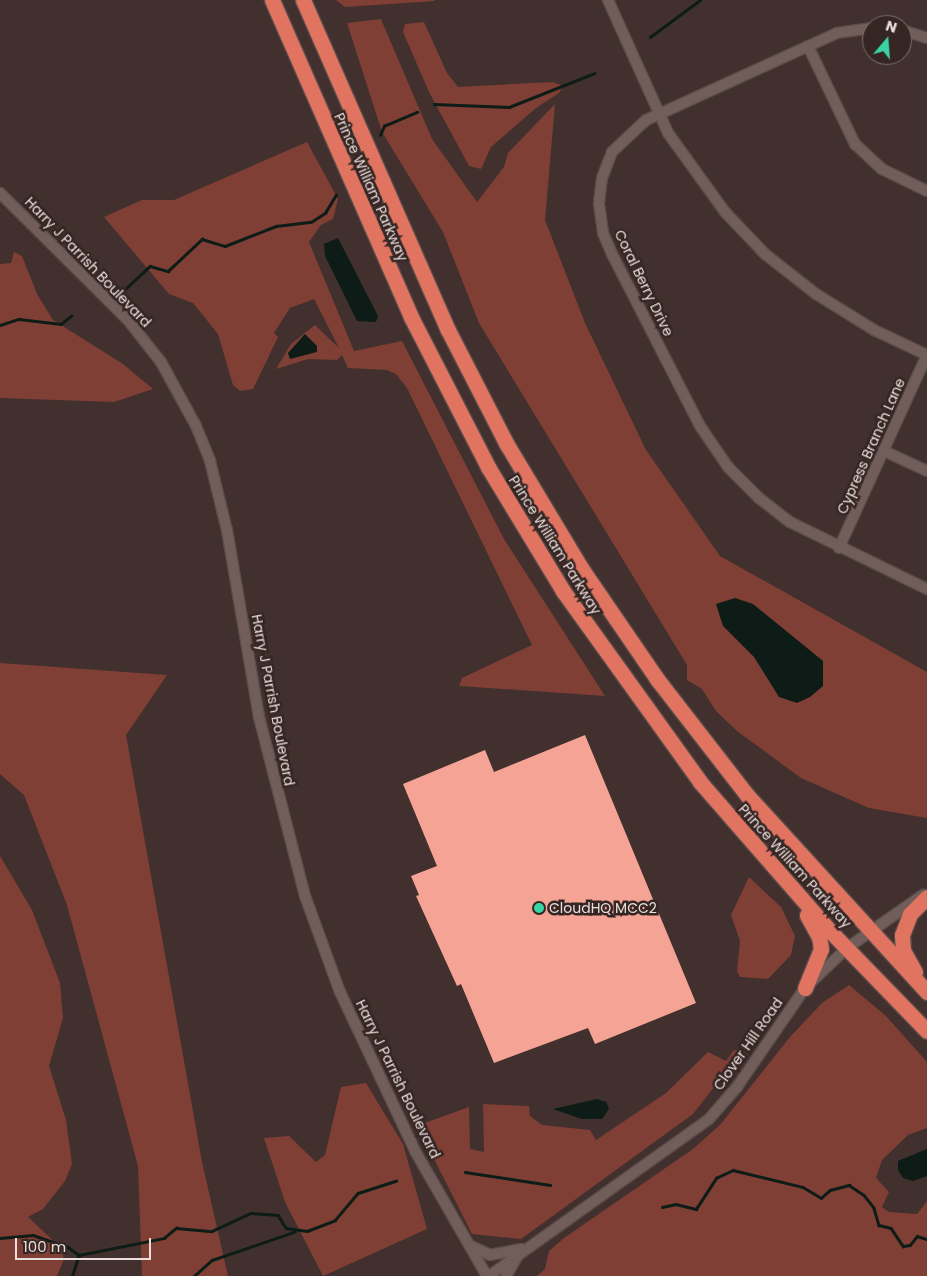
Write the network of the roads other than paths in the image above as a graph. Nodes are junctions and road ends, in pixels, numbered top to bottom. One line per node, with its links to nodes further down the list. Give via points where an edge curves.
1 (272, 0): 16 (highway, Prince William Parkway, via 411,317 512,509 568,599 649,715)
2 (302, 0): 19 (highway, Prince William Parkway, via 448,330 546,511 619,625 699,736 791,848)
3 (608, 0): 8 (street)
4 (862, 29): 7 (street, Coral Berry Drive, via 836,33)
5 (912, 33): 6 (street)
6 (927, 38)
7 (808, 46): 8 (street, Coral Berry Drive); 9 (street, via 855,144 882,169)
8 (658, 114): 11 (street, via 702,182 766,254 848,314); 14 (street, Coral Berry Drive, via 620,142 606,164 599,204 610,248 700,426 718,454 774,511)
9 (927, 191)
10 (0, 193): 24 (street, Harry J Parrish Boulevard, via 128,319 161,362 196,426 210,461 227,530 259,717 305,896 340,992 415,1151)
11 (927, 355): 12 (street, Cypress Branch Lane)
12 (884, 451): 13 (street); 14 (street, Cypress Branch Lane)
13 (927, 472)
14 (839, 548): 15 (street, Coral Berry Drive)
15 (927, 589)
16 (786, 882): 20 (highway, Prince William Parkway); 21 (highway, via 821,943 820,956)
17 (927, 892): 19 (street, Clover Hill Road)
18 (927, 897): 22 (highway, via 910,914 902,943)
19 (868, 931): 20 (street, Clover Hill Road); 22 (highway, Prince William Parkway)
20 (847, 948): 21 (street, Clover Hill Road); 23 (highway, Prince William Parkway)
21 (805, 988): 25 (street, Clover Hill Road, via 737,1087 709,1119)
22 (925, 990)
23 (927, 1031)
24 (469, 1244): 25 (street, via 485,1254 496,1255); 27 (street, Harry J Parrish Boulevard)
25 (531, 1246): 26 (street, Clover Hill Road)
26 (518, 1254): 27 (street, Clover Hill Road); 28 (street)
27 (488, 1276)
28 (506, 1276)

